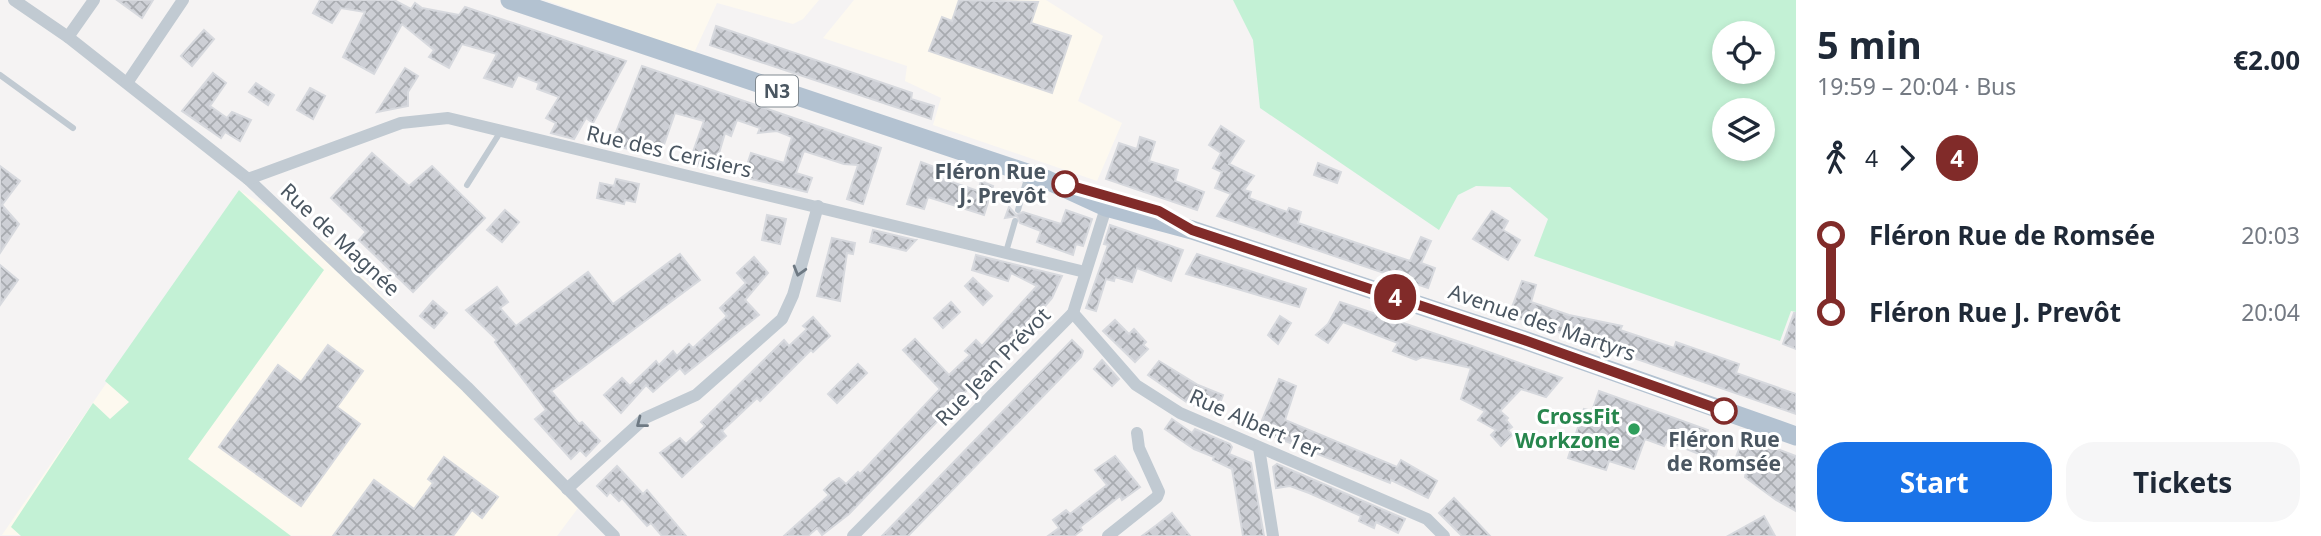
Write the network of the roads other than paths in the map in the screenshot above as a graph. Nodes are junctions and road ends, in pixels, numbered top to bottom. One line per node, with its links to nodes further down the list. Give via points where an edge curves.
1 (15, 0): 5 (street, Rue de Magnée)
2 (94, 0): 5 (street)
3 (183, 0): 7 (street)
4 (510, 0): 10 (main road, Avenue des Martyrs / N3)
5 (68, 37): 7 (street, Rue de Magnée)
6 (0, 75): 8 (lane)
7 (127, 83): 11 (street, Rue de Magnée)
8 (73, 128)
9 (501, 131): 11 (street, Rue des Cerisiers, via 447,118 401,122); 12 (lane); 14 (street, Rue des Cerisiers)
10 (1041, 177): 13 (main road, Avenue des Martyrs / N3); 15 (lane)
11 (248, 179): 23 (street, Rue de Magnée)
12 (467, 185)
13 (1108, 201): 18 (street, Rue Jean Prévot); 21 (main road, Avenue des Martyrs / N3, via 1159,211 1192,230)
14 (818, 206): 17 (street, Rue des Cerisiers); 23 (street, one-way to 23, via 782,319 696,396 645,418)
15 (1018, 210)
16 (1015, 222): 17 (lane)
17 (1006, 252): 18 (street, Rue des Cerisiers)
18 (1086, 272): 19 (street, Rue Jean Prévot)
19 (1073, 313): 22 (street, Rue Albert 1er, via 1136,384 1180,412); 25 (street, Rue Jean Prévot)
20 (1137, 433): 26 (street, via 1159,492)
21 (1796, 436)
22 (1259, 448): 27 (street); 28 (street, Rue Albert 1er, via 1427,519)
23 (567, 489): 24 (street, Rue de Magnée)
24 (614, 536)
25 (853, 536)
26 (1108, 536)
27 (1273, 536)
28 (1444, 536)

